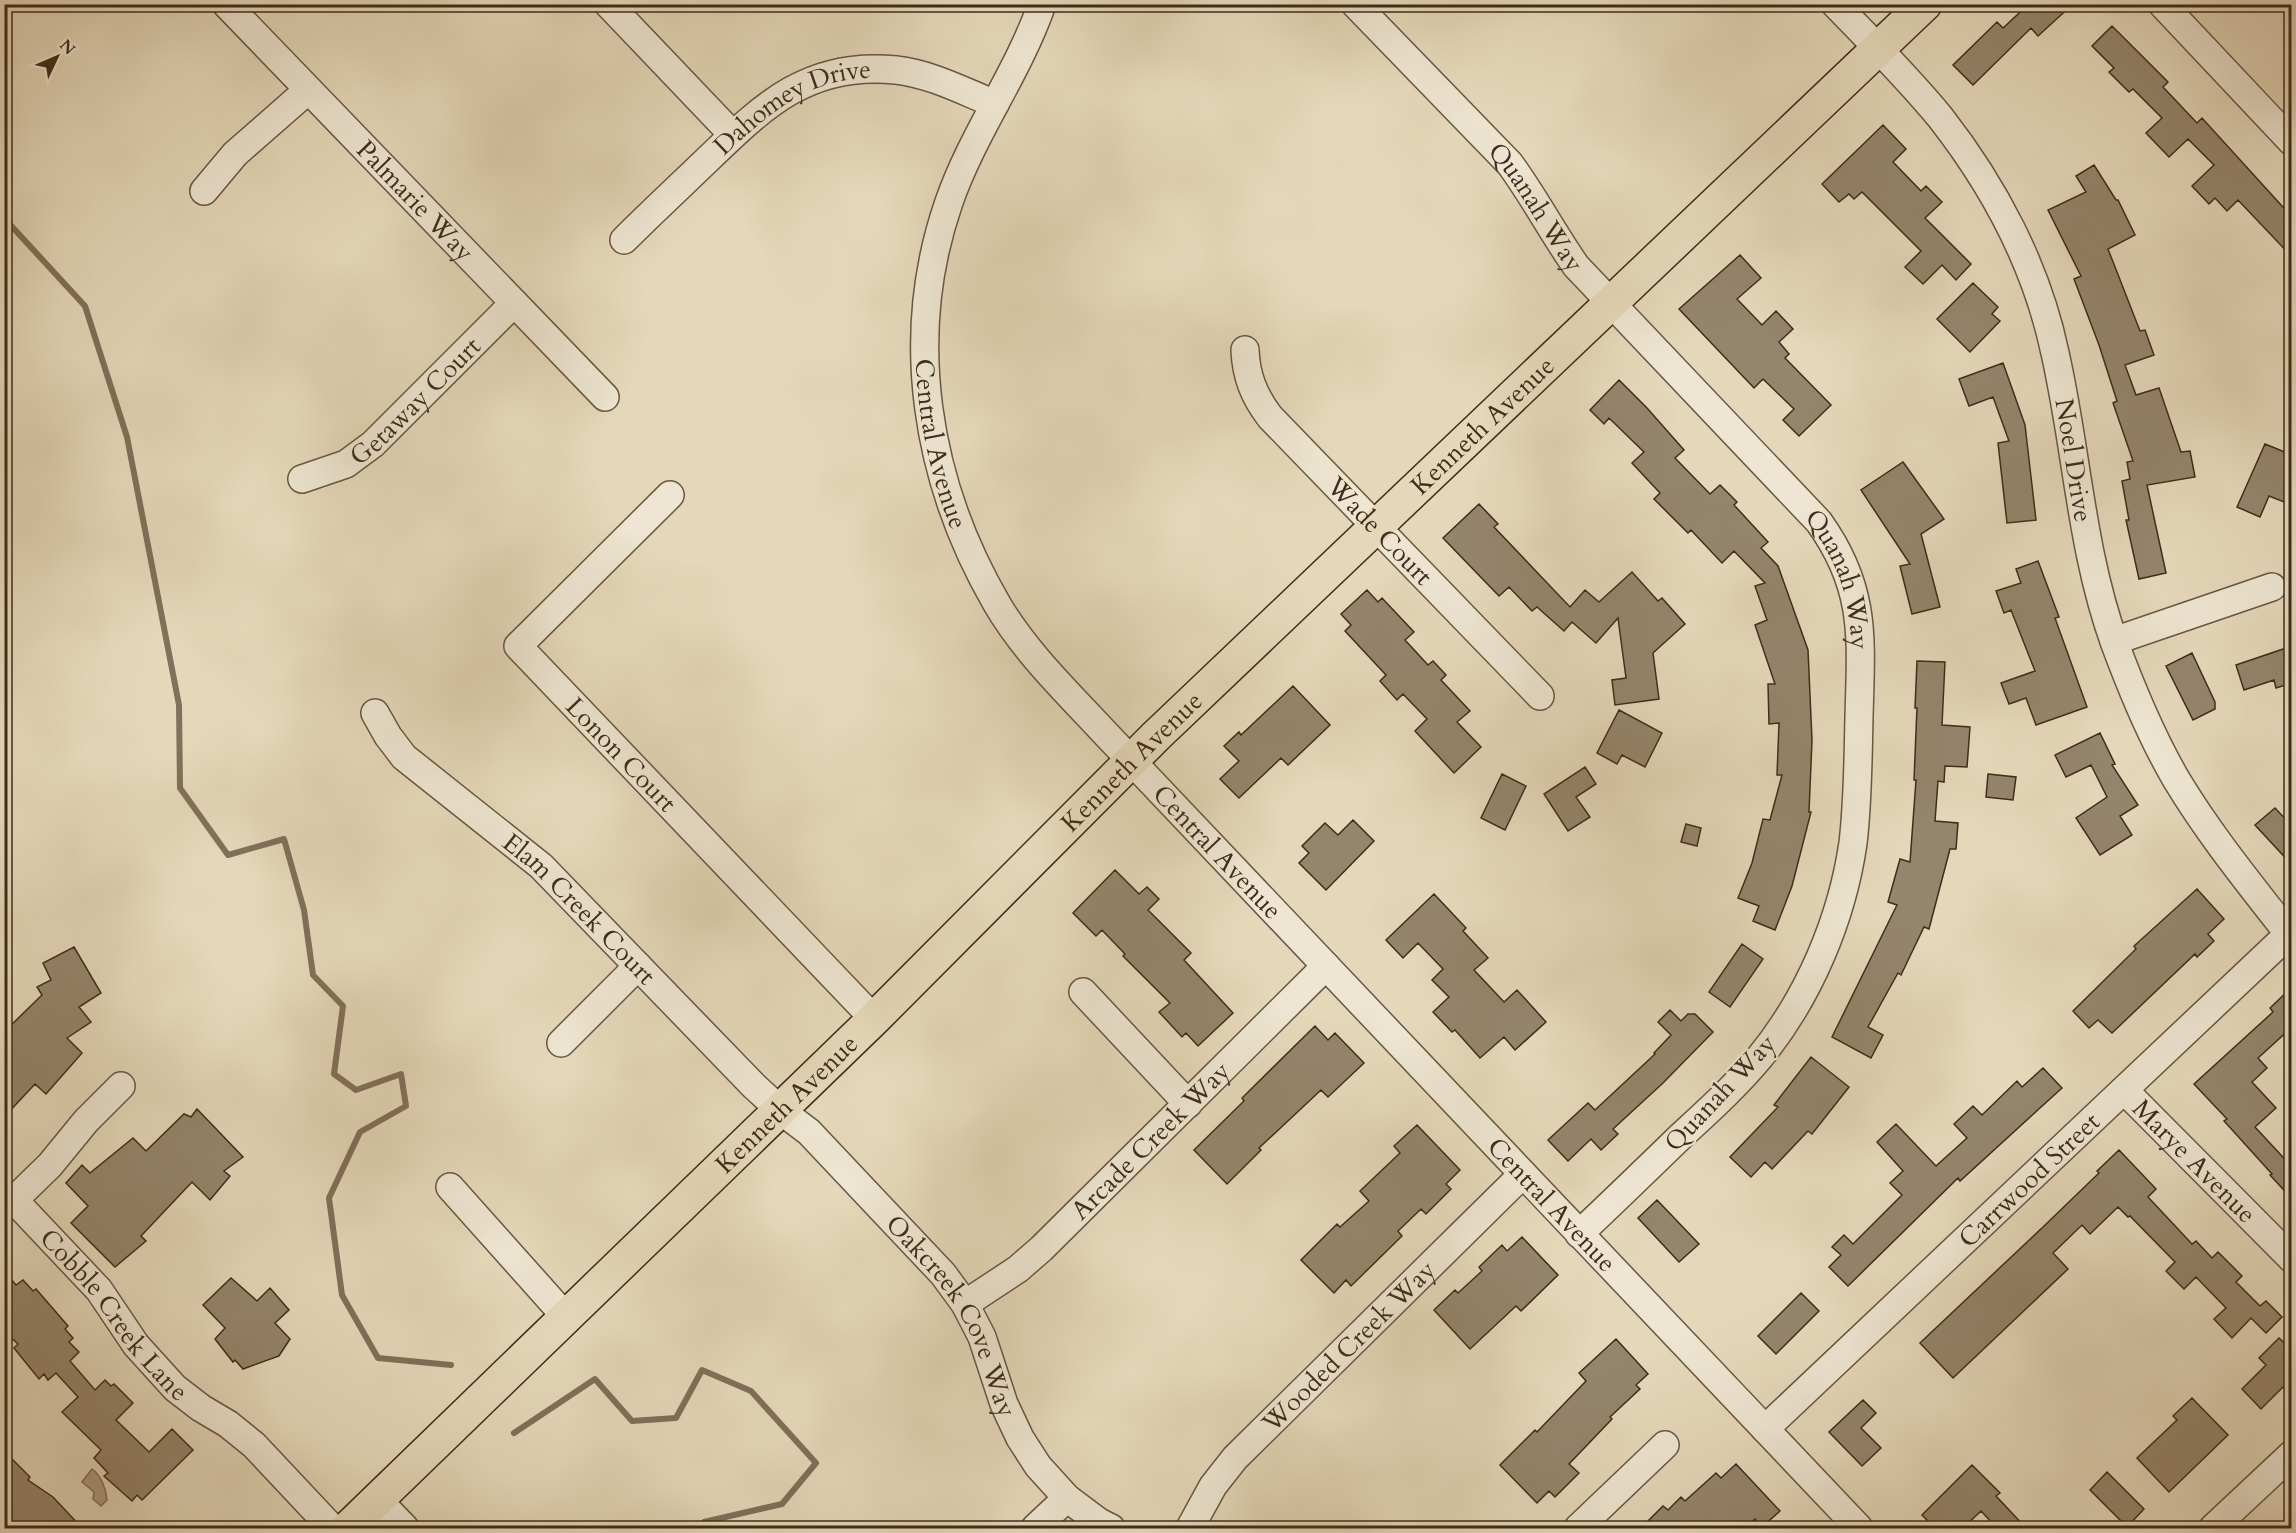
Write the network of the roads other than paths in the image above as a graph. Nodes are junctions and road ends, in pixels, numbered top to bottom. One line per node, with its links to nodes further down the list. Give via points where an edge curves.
1 (226, 4): 9 (street, Palmarie Way)
2 (608, 4): 11 (street)
3 (1042, 4): 10 (street, Central Avenue)
4 (1355, 4): 16 (street, Quanah Way, via 1510,164 1576,266)
5 (1836, 4): 8 (street, Noel Drive)
6 (1925, 4): 8 (main road, Kenneth Avenue)
7 (2165, 6): 12 (street)
8 (1878, 49): 16 (main road, Kenneth Avenue); 23 (street, Noel Drive, via 1939,116 1975,166 2023,254 2055,351 2089,549)
9 (308, 90): 13 (street, via 235,153); 15 (street, Palmarie Way)
10 (995, 104): 11 (street, Dahomey Drive, via 928,77 897,70 864,70 832,74 787,92); 26 (street, Central Avenue, via 949,202 927,294 925,389 932,436 958,526 997,605 1046,670)
11 (733, 135): 14 (street, Dahomey Drive)
12 (2292, 142)
13 (204, 190)
14 (624, 240)
15 (514, 303): 18 (street, Palmarie Way); 19 (street, Getaway Court, via 373,444 346,464)
16 (1611, 303): 21 (main road, Kenneth Avenue); 39 (street, Quanah Way, via 1819,522 1845,566 1856,598 1861,631 1857,797 1853,844 1835,920 1811,977 1788,1017 1761,1056 1730,1090)
17 (1245, 350): 21 (street, Wade Court, via 1249,379 1261,406)
18 (605, 396)
19 (302, 479)
20 (670, 495): 31 (street, Lonon Court, via 518,646)
21 (1376, 527): 24 (street, Wade Court); 26 (main road, Kenneth Avenue)
22 (2272, 587): 23 (street)
23 (2114, 641): 27 (street, Noel Drive, via 2143,713 2176,778 2210,831)
24 (1540, 696)
25 (375, 713): 28 (street, Elam Creek Court, via 404,757 541,866)
26 (1132, 761): 29 (street, Central Avenue); 31 (main road, Kenneth Avenue)
27 (2290, 932): 34 (street, Carrwood Street)
28 (638, 966): 32 (street); 36 (street, Elam Creek Court)
29 (1326, 966): 35 (street, Arcade Creek Way); 37 (street, Central Avenue)
30 (1083, 992): 35 (street)
31 (874, 1019): 36 (main road, Kenneth Avenue)
32 (561, 1043)
33 (121, 1086): 48 (street, Cobble Creek Lane, via 14,1200 99,1290 136,1345 175,1388 254,1445)
34 (2124, 1090): 40 (street, Marye Avenue); 43 (street, Carrwood Street)
35 (1188, 1104): 41 (street, Arcade Creek Way, via 1041,1249)
36 (780, 1110): 41 (street, Oakcreek Cove Way, via 809,1132 943,1274); 42 (main road, Kenneth Avenue)
37 (1522, 1174): 39 (street, Central Avenue); 53 (street, Wooded Creek Way, via 1235,1458 1213,1486)
38 (450, 1187): 42 (street)
39 (1579, 1234): 43 (street, Central Avenue)
40 (2292, 1259)
41 (964, 1304): 46 (street, Oakcreek Cove Way, via 982,1336 1004,1404 1020,1438 1038,1466)
42 (566, 1317): 47 (main road, Kenneth Avenue)
43 (1765, 1429): 55 (street, Central Avenue)
44 (1665, 1445): 54 (street)
45 (2292, 1454): 56 (street)
46 (1067, 1498): 51 (street); 52 (street, Oakcreek Cove Way)
47 (378, 1500): 49 (main road, Kenneth Avenue); 50 (street)
48 (332, 1528)
49 (348, 1528)
50 (405, 1528)
51 (1035, 1528)
52 (1111, 1528)
53 (1190, 1528)
54 (1578, 1528)
55 (1859, 1528)
56 (2213, 1528)

